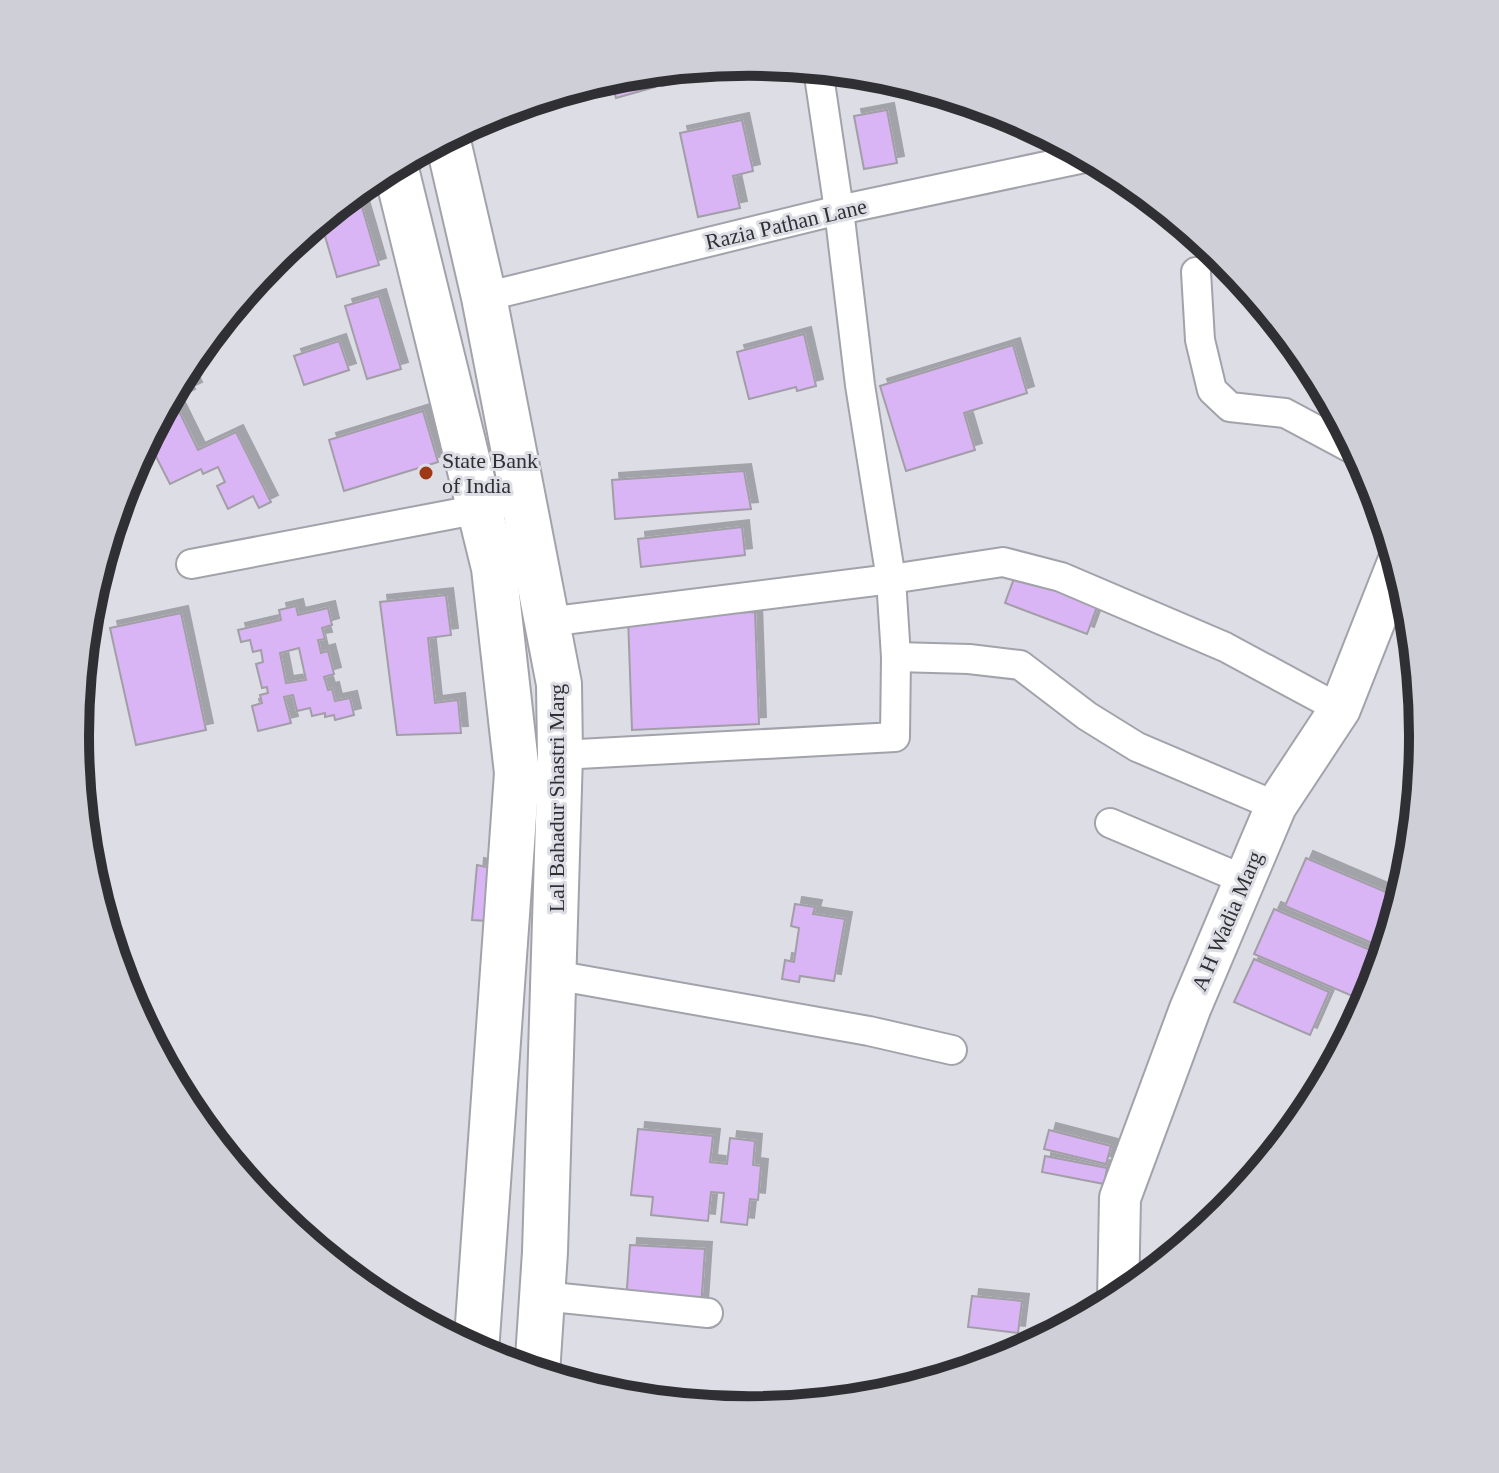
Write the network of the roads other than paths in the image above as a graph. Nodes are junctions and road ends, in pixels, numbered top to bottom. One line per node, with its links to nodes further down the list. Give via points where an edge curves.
1 (820, 80): 5 (street)
2 (450, 148): 7 (main road, Lal Bahadur Shastri Marg)
3 (1073, 160): 5 (street, Razia Pathan Lane)
4 (398, 177): 10 (main road, Lal Bahadur Shastri Marg)
5 (839, 210): 7 (street, Razia Pathan Lane); 12 (street)
6 (1196, 272): 8 (street, via 1200,340 1212,390 1230,407 1285,413)
7 (484, 297): 9 (main road, Lal Bahadur Shastri Marg)
8 (1342, 443)
9 (523, 498): 10 (street); 14 (main road, Lal Bahadur Shastri Marg)
10 (480, 509): 11 (street); 26 (main road, Lal Bahadur Shastri Marg, via 494,568 517,773)
11 (191, 564)
12 (891, 579): 14 (street); 15 (street); 16 (street, via 1003,562 1061,577 1225,647)
13 (1391, 581): 16 (street, A H Wadia Marg)
14 (547, 622): 17 (main road, Lal Bahadur Shastri Marg, via 559,684)
15 (896, 657): 17 (street, via 895,737); 18 (street, via 1020,665 1137,747)
16 (1340, 709): 18 (street, A H Wadia Marg)
17 (560, 755): 21 (main road, Lal Bahadur Shastri Marg)
18 (1276, 806): 20 (street, A H Wadia Marg)
19 (1110, 823): 20 (street)
20 (1245, 880): 23 (street, A H Wadia Marg, via 1120,1198)
21 (554, 975): 22 (street); 24 (main road, Lal Bahadur Shastri Marg)
22 (952, 1050)
23 (1118, 1284)
24 (542, 1296): 25 (street); 27 (main road, Lal Bahadur Shastri Marg)
25 (708, 1313)
26 (477, 1338)
27 (538, 1362)

